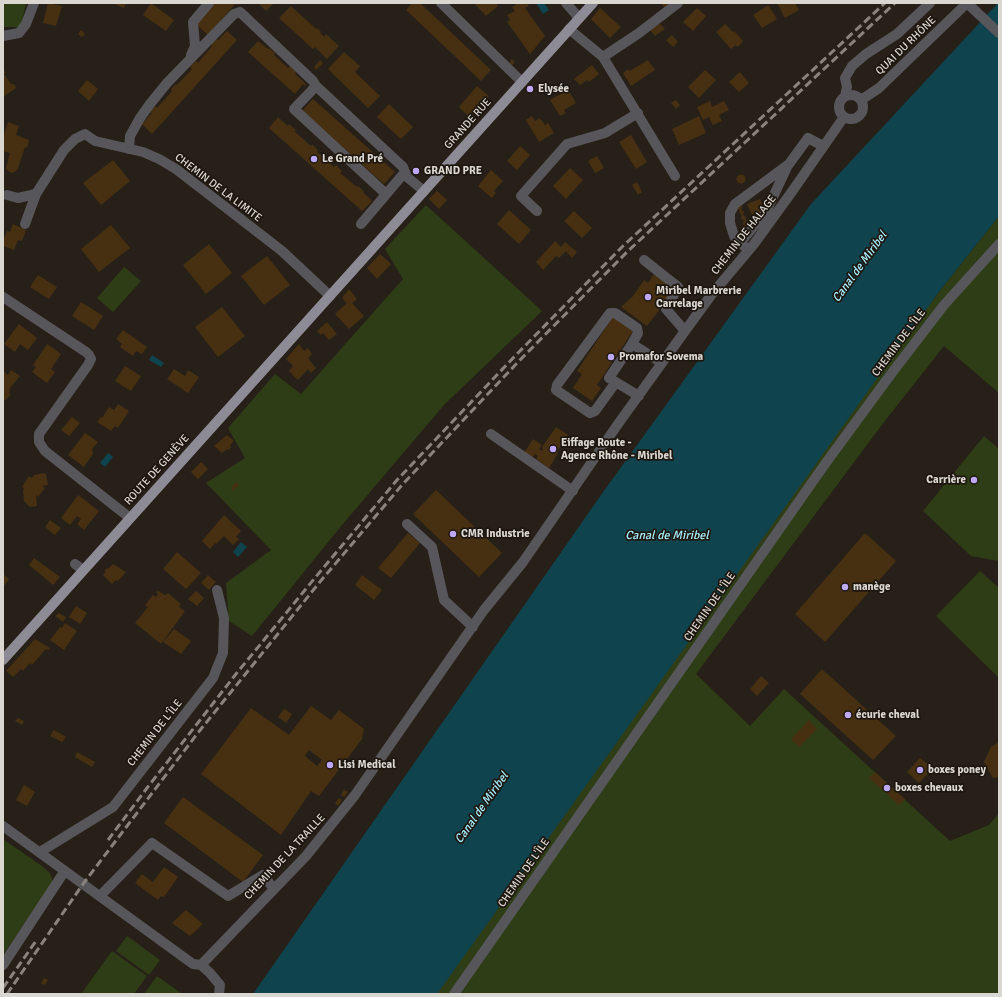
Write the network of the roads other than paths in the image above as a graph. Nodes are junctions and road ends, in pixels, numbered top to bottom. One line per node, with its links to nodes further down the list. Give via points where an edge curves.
1 (34, 3): 13 (street, via 26,24 19,33)
2 (209, 3): 15 (street, via 193,22 195,46)
3 (441, 3): 16 (street)
4 (566, 3): 10 (street)
5 (593, 3): 10 (main road, GRANDE RUE)
6 (678, 3): 14 (street)
7 (930, 3): 18 (street, QUAI DU RHÔNE, via 897,34 852,66 845,78)
8 (965, 4): 12 (street); 19 (street, QUAI DU RHÔNE, via 880,88)
9 (240, 8): 15 (street); 17 (street)
10 (579, 18): 11 (main road, GRANDE RUE)
11 (569, 29): 14 (street); 16 (main road, GRANDE RUE)
12 (999, 33)
13 (3, 36)
14 (603, 57): 20 (street)
15 (190, 59): 23 (street, via 167,83 140,118 130,136)
16 (522, 82): 27 (main road, GRANDE RUE)
17 (316, 86): 25 (street, via 403,167); 29 (street, via 294,109)
18 (845, 96): 19 (street, via 853,95); 21 (street, via 839,106)
19 (861, 100): 21 (street, via 863,109 860,116 853,119)
20 (638, 113): 26 (street); 31 (street, via 605,133 567,144 521,196)
21 (844, 117): 22 (street, CHEMIN DE HALAGE)
22 (823, 146): 24 (street, via 808,138); 36 (street, CHEMIN DE HALAGE)
23 (129, 149): 28 (street, CHEMIN DE LA LIMITE, via 95,141 85,134 75,139 64,150); 38 (street, CHEMIN DE LA LIMITE, via 143,152 176,169 282,251)
24 (789, 164): 34 (street, via 766,212); 34 (street, via 735,204 730,213 730,223 734,236)
25 (405, 172): 27 (street, via 407,177); 29 (street)
26 (675, 176)
27 (424, 191): 38 (main road, GRANDE RUE)
28 (36, 194): 30 (street, via 18,198); 32 (street)
29 (386, 194): 33 (street)
30 (7, 195)
31 (537, 212)
32 (25, 224)
33 (361, 224)
34 (740, 243): 36 (street)
35 (999, 244): 61 (street, CHEMIN DE L'ÎLE, via 944,305 829,458)
36 (748, 250): 40 (street, CHEMIN DE HALAGE)
37 (644, 260): 40 (street, via 678,288 666,309)
38 (330, 296): 47 (main road, ROUTE DE GENÈVE)
39 (3, 297): 47 (street, via 89,355 91,359 88,366 39,434 39,442 45,451)
40 (685, 331): 42 (street, CHEMIN DE HALAGE)
41 (632, 344): 42 (street); 43 (street, via 609,378); 43 (street, via 638,333 637,328 615,313 610,313 557,385 556,390 590,413 595,411)
42 (662, 363): 44 (street, CHEMIN DE HALAGE)
43 (616, 382): 44 (street)
44 (638, 396): 46 (street, CHEMIN DE HALAGE)
45 (491, 434): 46 (street)
46 (573, 491): 49 (street, CHEMIN DE HALAGE)
47 (130, 518): 52 (main road, ROUTE DE GENÈVE, via 79,567)
48 (407, 524): 51 (street, via 432,547 444,600)
49 (522, 562): 51 (street, CHEMIN DE LA TRAILLE)
50 (217, 590): 54 (street, CHEMIN DE L'ÎLE, via 224,618 223,653 212,678 113,807)
51 (473, 626): 56 (street, CHEMIN DE LA TRAILLE, via 355,795 306,856)
52 (3, 660)
53 (3, 826): 54 (street)
54 (40, 852): 55 (street)
55 (64, 872): 57 (street); 58 (street)
56 (274, 889): 57 (street, via 263,875 228,896 152,843); 59 (street, CHEMIN DE LA TRAILLE)
57 (100, 896): 59 (street, via 193,964)
58 (3, 965)
59 (201, 965): 60 (street, via 220,985)
60 (219, 994)
61 (454, 994)

